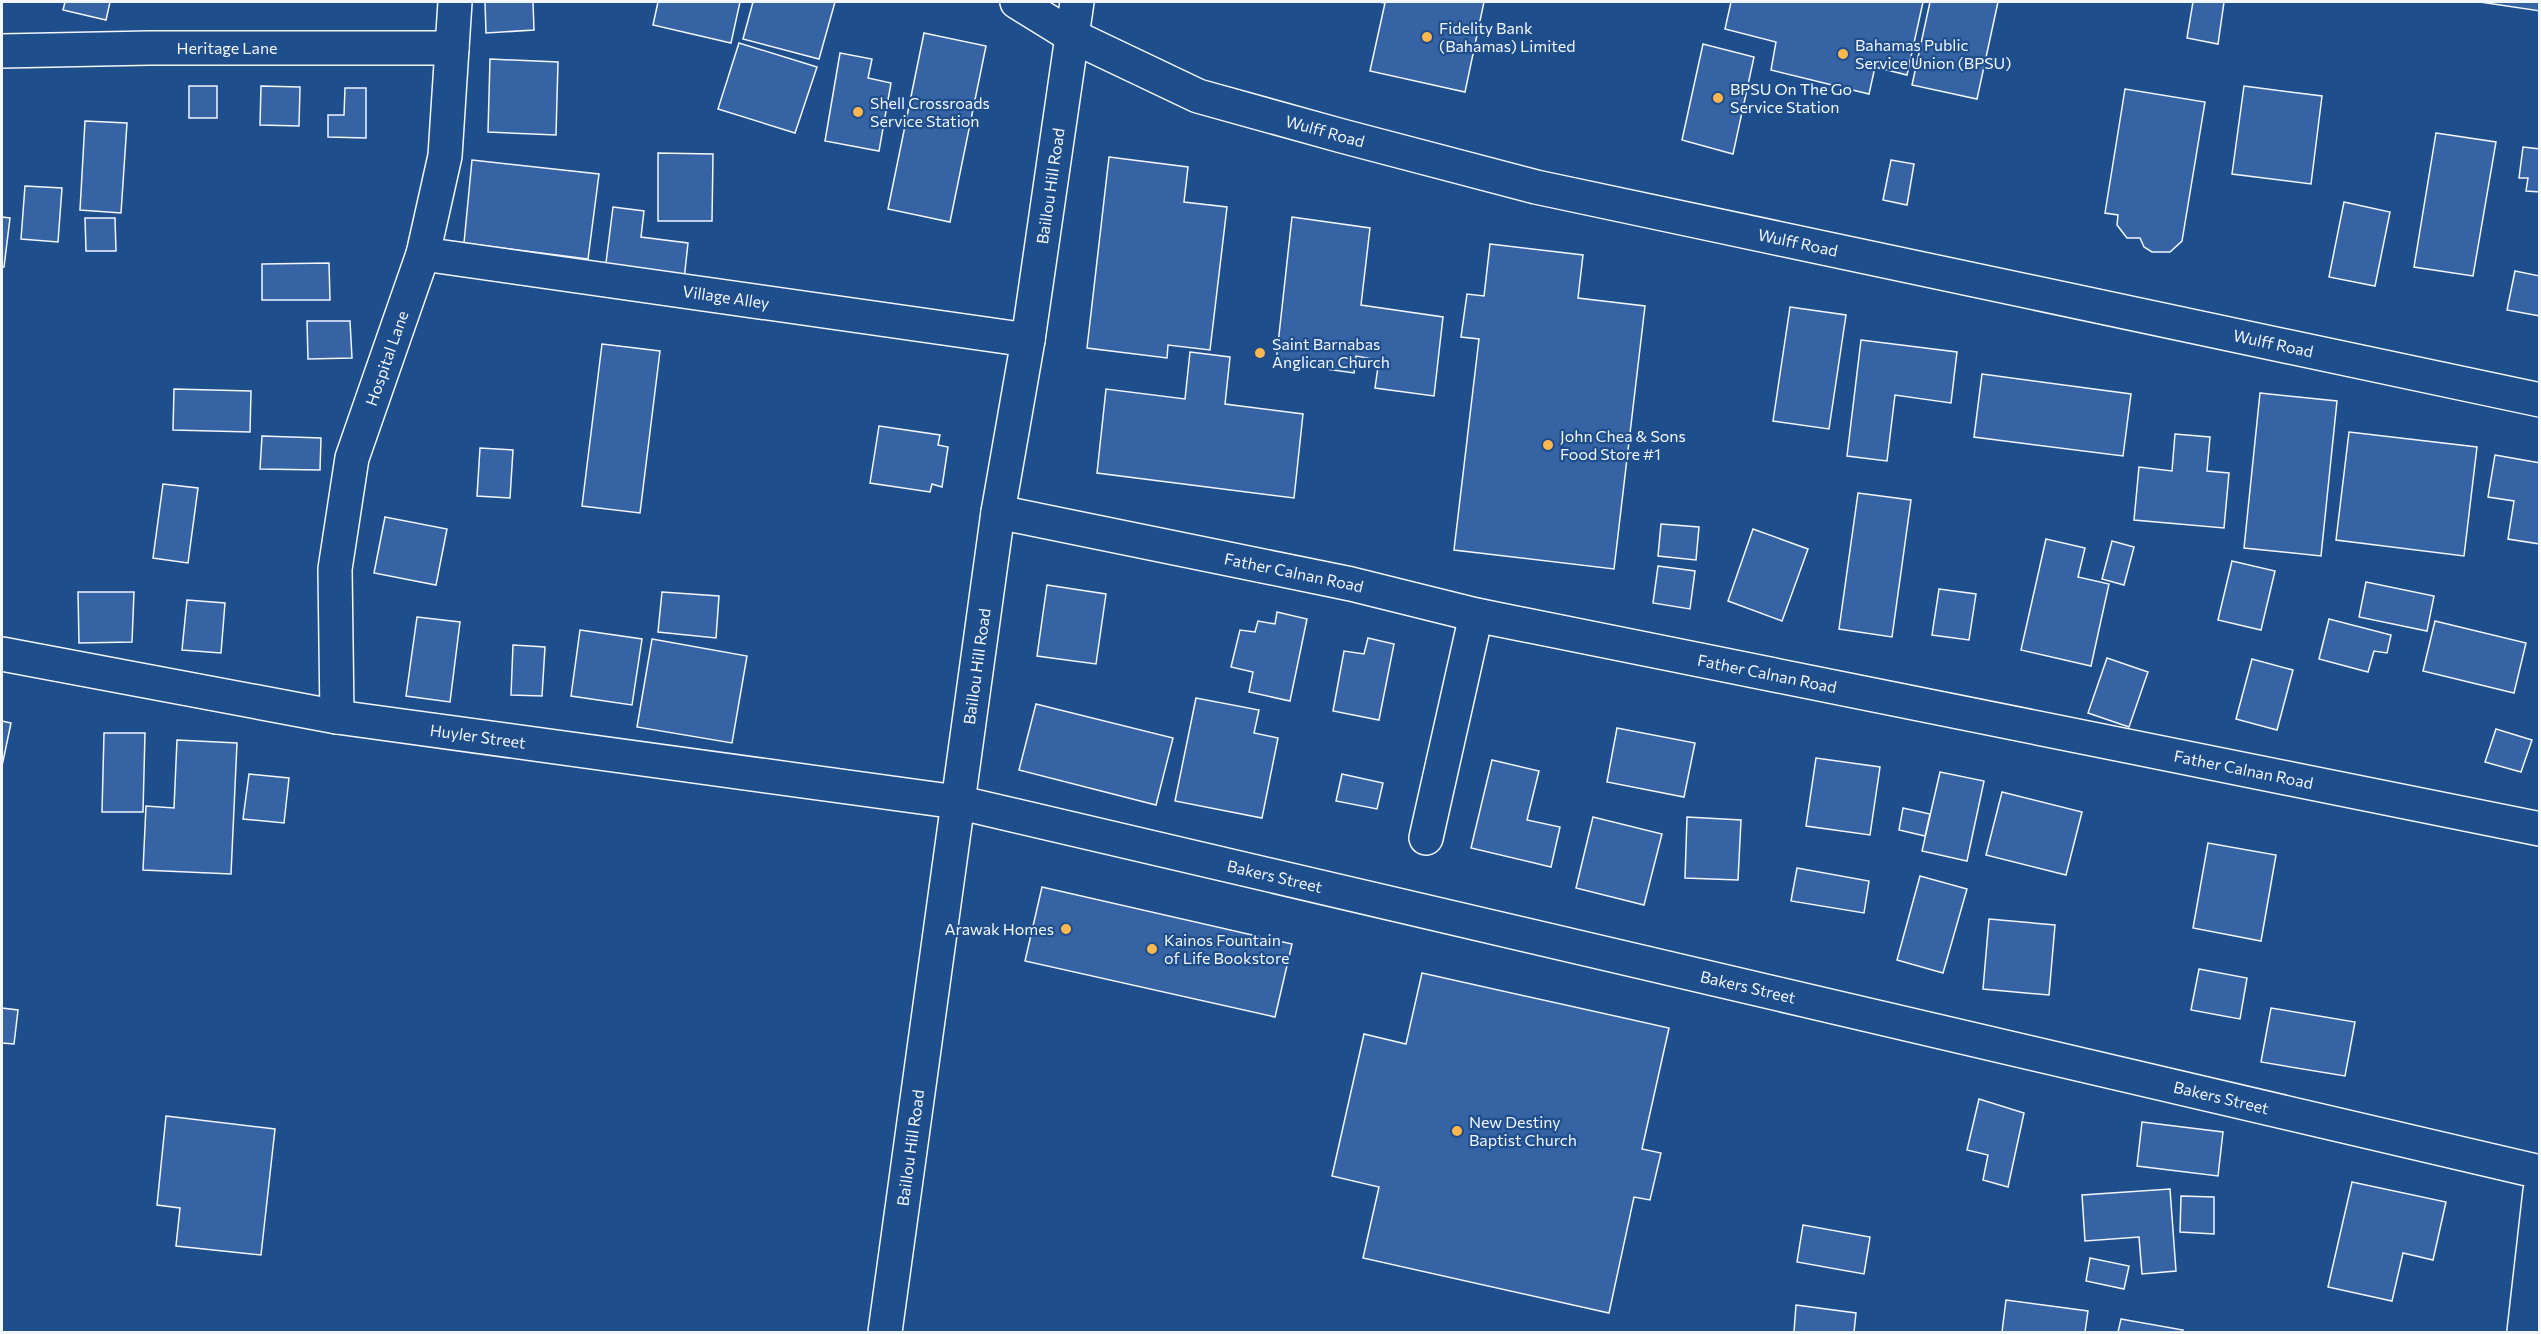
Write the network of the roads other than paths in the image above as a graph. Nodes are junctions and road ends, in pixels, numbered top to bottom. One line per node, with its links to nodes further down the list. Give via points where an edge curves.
1 (456, 2): 5 (street, Hospital Lane)
2 (1017, 2): 4 (street, Wulff Road)
3 (1077, 2): 4 (street, Baillou Hill Road)
4 (1072, 36): 8 (street, Baillou Hill Road); 9 (street, Wulff Road, via 1198,96 1536,187)
5 (452, 48): 6 (street, Heritage Lane); 7 (street, Hospital Lane, via 445,156)
6 (2, 51)
7 (423, 254): 8 (street, Village Alley); 13 (street, Hospital Lane, via 352,458 335,569)
8 (1028, 340): 10 (street, Baillou Hill Road)
9 (2540, 400)
10 (998, 512): 11 (street, Father Calnan Road, via 1351,584); 14 (street, Baillou Hill Road)
11 (1476, 615): 15 (street, Father Calnan Road); 16 (street)
12 (2, 654): 13 (street, Huyler Street)
13 (337, 717): 14 (street, Huyler Street)
14 (957, 802): 17 (street, Bakers Street); 19 (street, Baillou Hill Road)
15 (2540, 829)
16 (1426, 838)
17 (2540, 1172)
18 (2540, 1191): 20 (street)
19 (885, 1332)
20 (2524, 1332)

